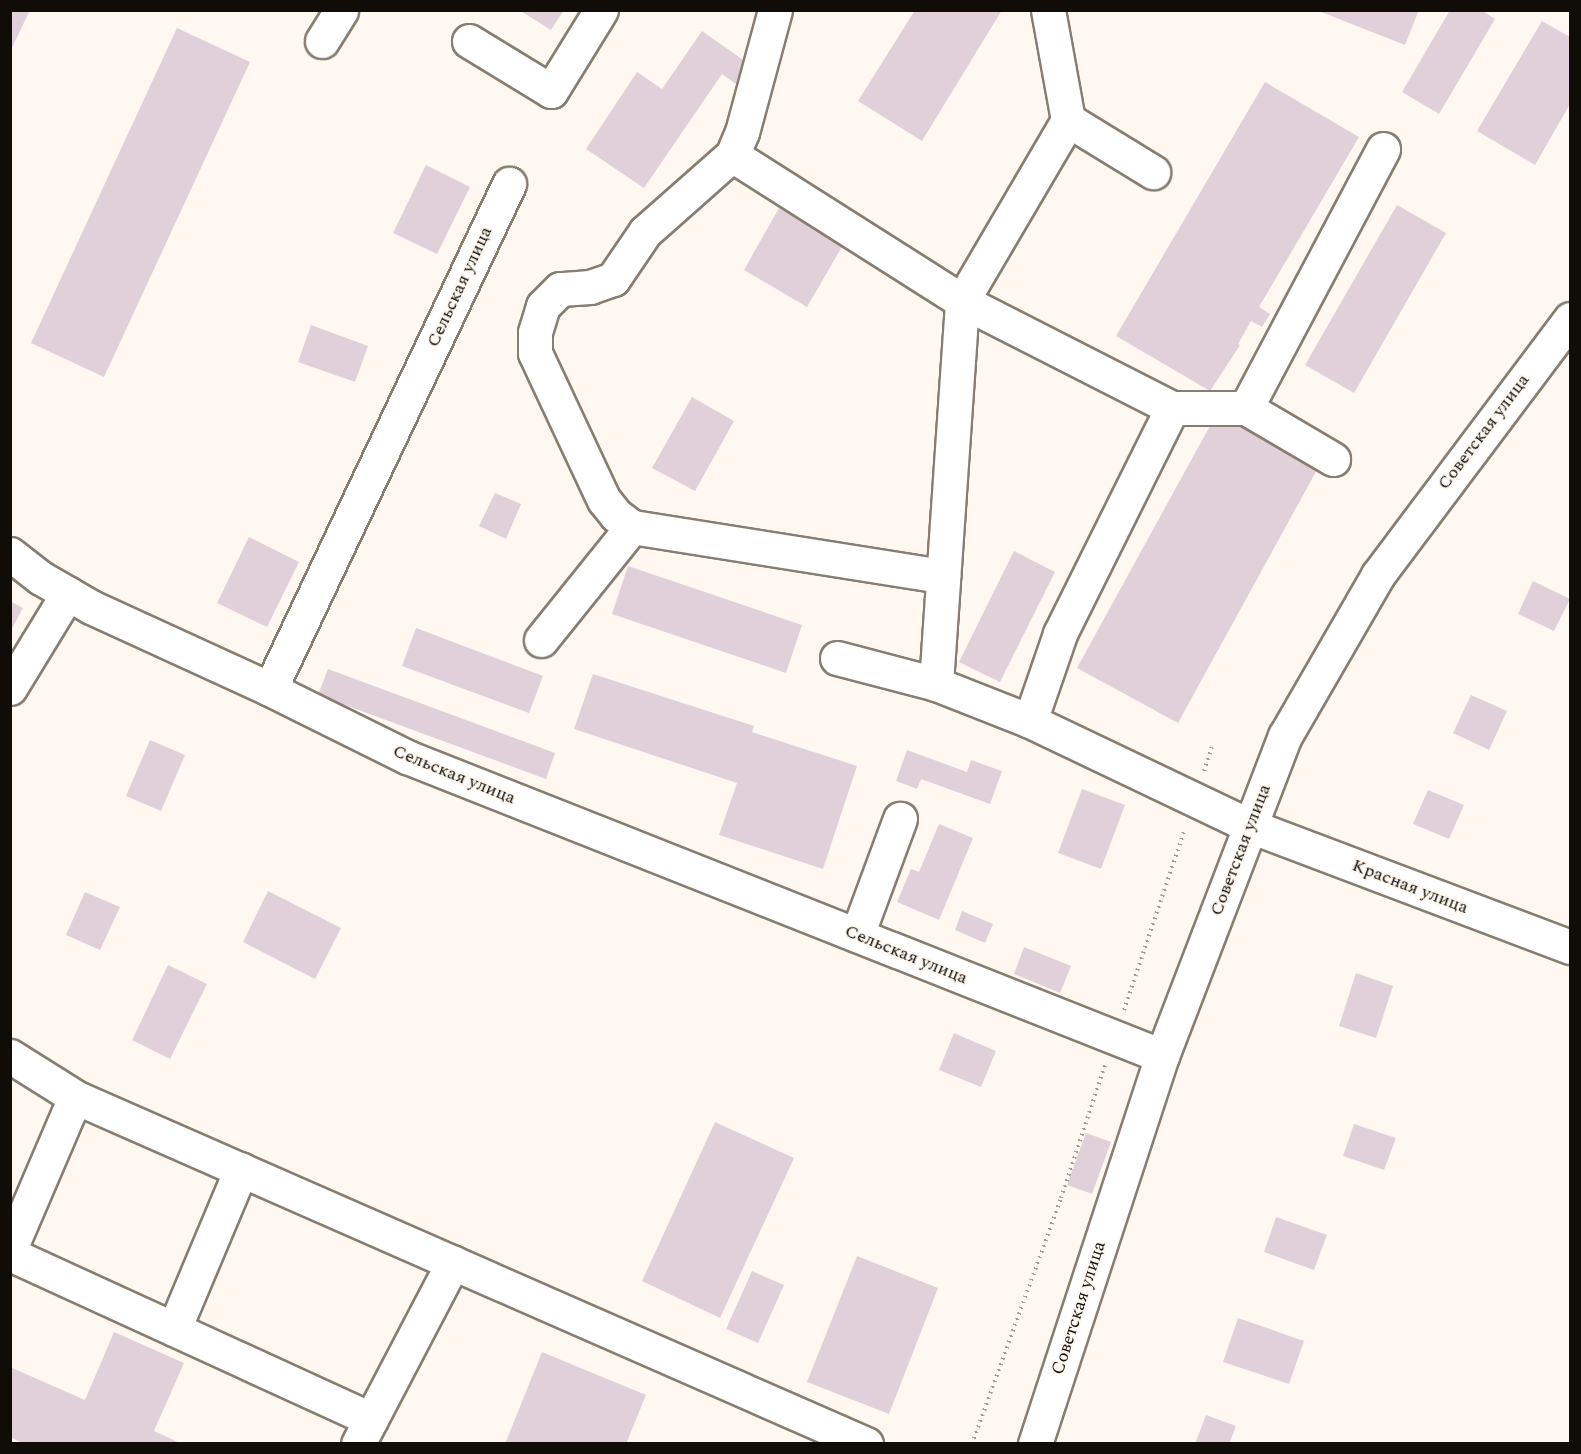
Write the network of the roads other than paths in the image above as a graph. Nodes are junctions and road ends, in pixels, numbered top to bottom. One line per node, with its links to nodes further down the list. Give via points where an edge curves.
1 (341, 10): 5 (street)
2 (601, 10): 6 (street, via 551,91)
3 (775, 10): 9 (street, via 742,132)
4 (1048, 10): 7 (street)
5 (322, 41)
6 (469, 41)
7 (1068, 120): 10 (street); 12 (street)
8 (1383, 149): 15 (street)
9 (732, 155): 12 (street); 17 (street, via 645,232 613,279 590,287 560,289 543,306 535,332 535,353 604,500)
10 (1153, 172)
11 (509, 184): 25 (street, Сельская улица)
12 (962, 301): 14 (street); 19 (street)
13 (1570, 319): 28 (street, Советская улица, via 1378,575 1286,736)
14 (1172, 408): 15 (street); 26 (street, via 1060,634)
15 (1246, 408): 16 (street)
16 (1333, 459)
17 (632, 527): 19 (street); 21 (street)
18 (10, 554): 20 (street)
19 (943, 576): 23 (street)
20 (68, 593): 24 (street); 25 (street)
21 (541, 640)
22 (837, 658): 23 (street, Красная улица)
23 (936, 684): 26 (street, Красная улица)
24 (10, 688)
25 (270, 689): 29 (street, Сельская улица, via 407,757)
26 (1030, 721): 28 (street, Красная улица)
27 (900, 819): 29 (street)
28 (1250, 826): 30 (street, Красная улица); 32 (street, Советская улица)
29 (857, 935): 32 (street, Сельская улица)
30 (1570, 948)
31 (10, 1056): 33 (street)
32 (1162, 1056): 41 (street, Советская улица)
33 (75, 1096): 34 (street); 35 (street)
34 (241, 1170): 37 (street); 38 (street)
35 (10, 1249)
36 (10, 1254): 38 (street)
37 (453, 1262): 39 (street); 40 (street)
38 (174, 1329): 39 (street)
39 (365, 1431)
40 (867, 1443)
41 (1035, 1443)

